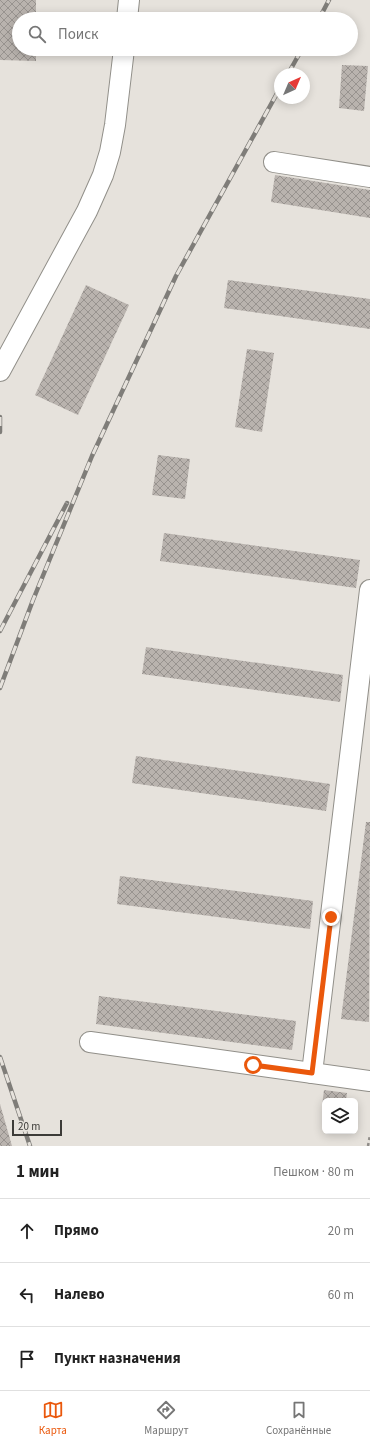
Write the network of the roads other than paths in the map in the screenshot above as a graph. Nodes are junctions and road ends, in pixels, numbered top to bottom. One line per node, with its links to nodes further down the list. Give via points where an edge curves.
1 (129, 0): 2 (lane)
2 (128, 12)
3 (123, 56): 6 (lane, via 115,125 103,175 87,211)
4 (274, 162): 5 (lane)
5 (370, 177)
6 (0, 371)
7 (370, 590): 9 (lane)
8 (90, 1042): 9 (lane)
9 (312, 1073): 10 (lane)
10 (370, 1081)

